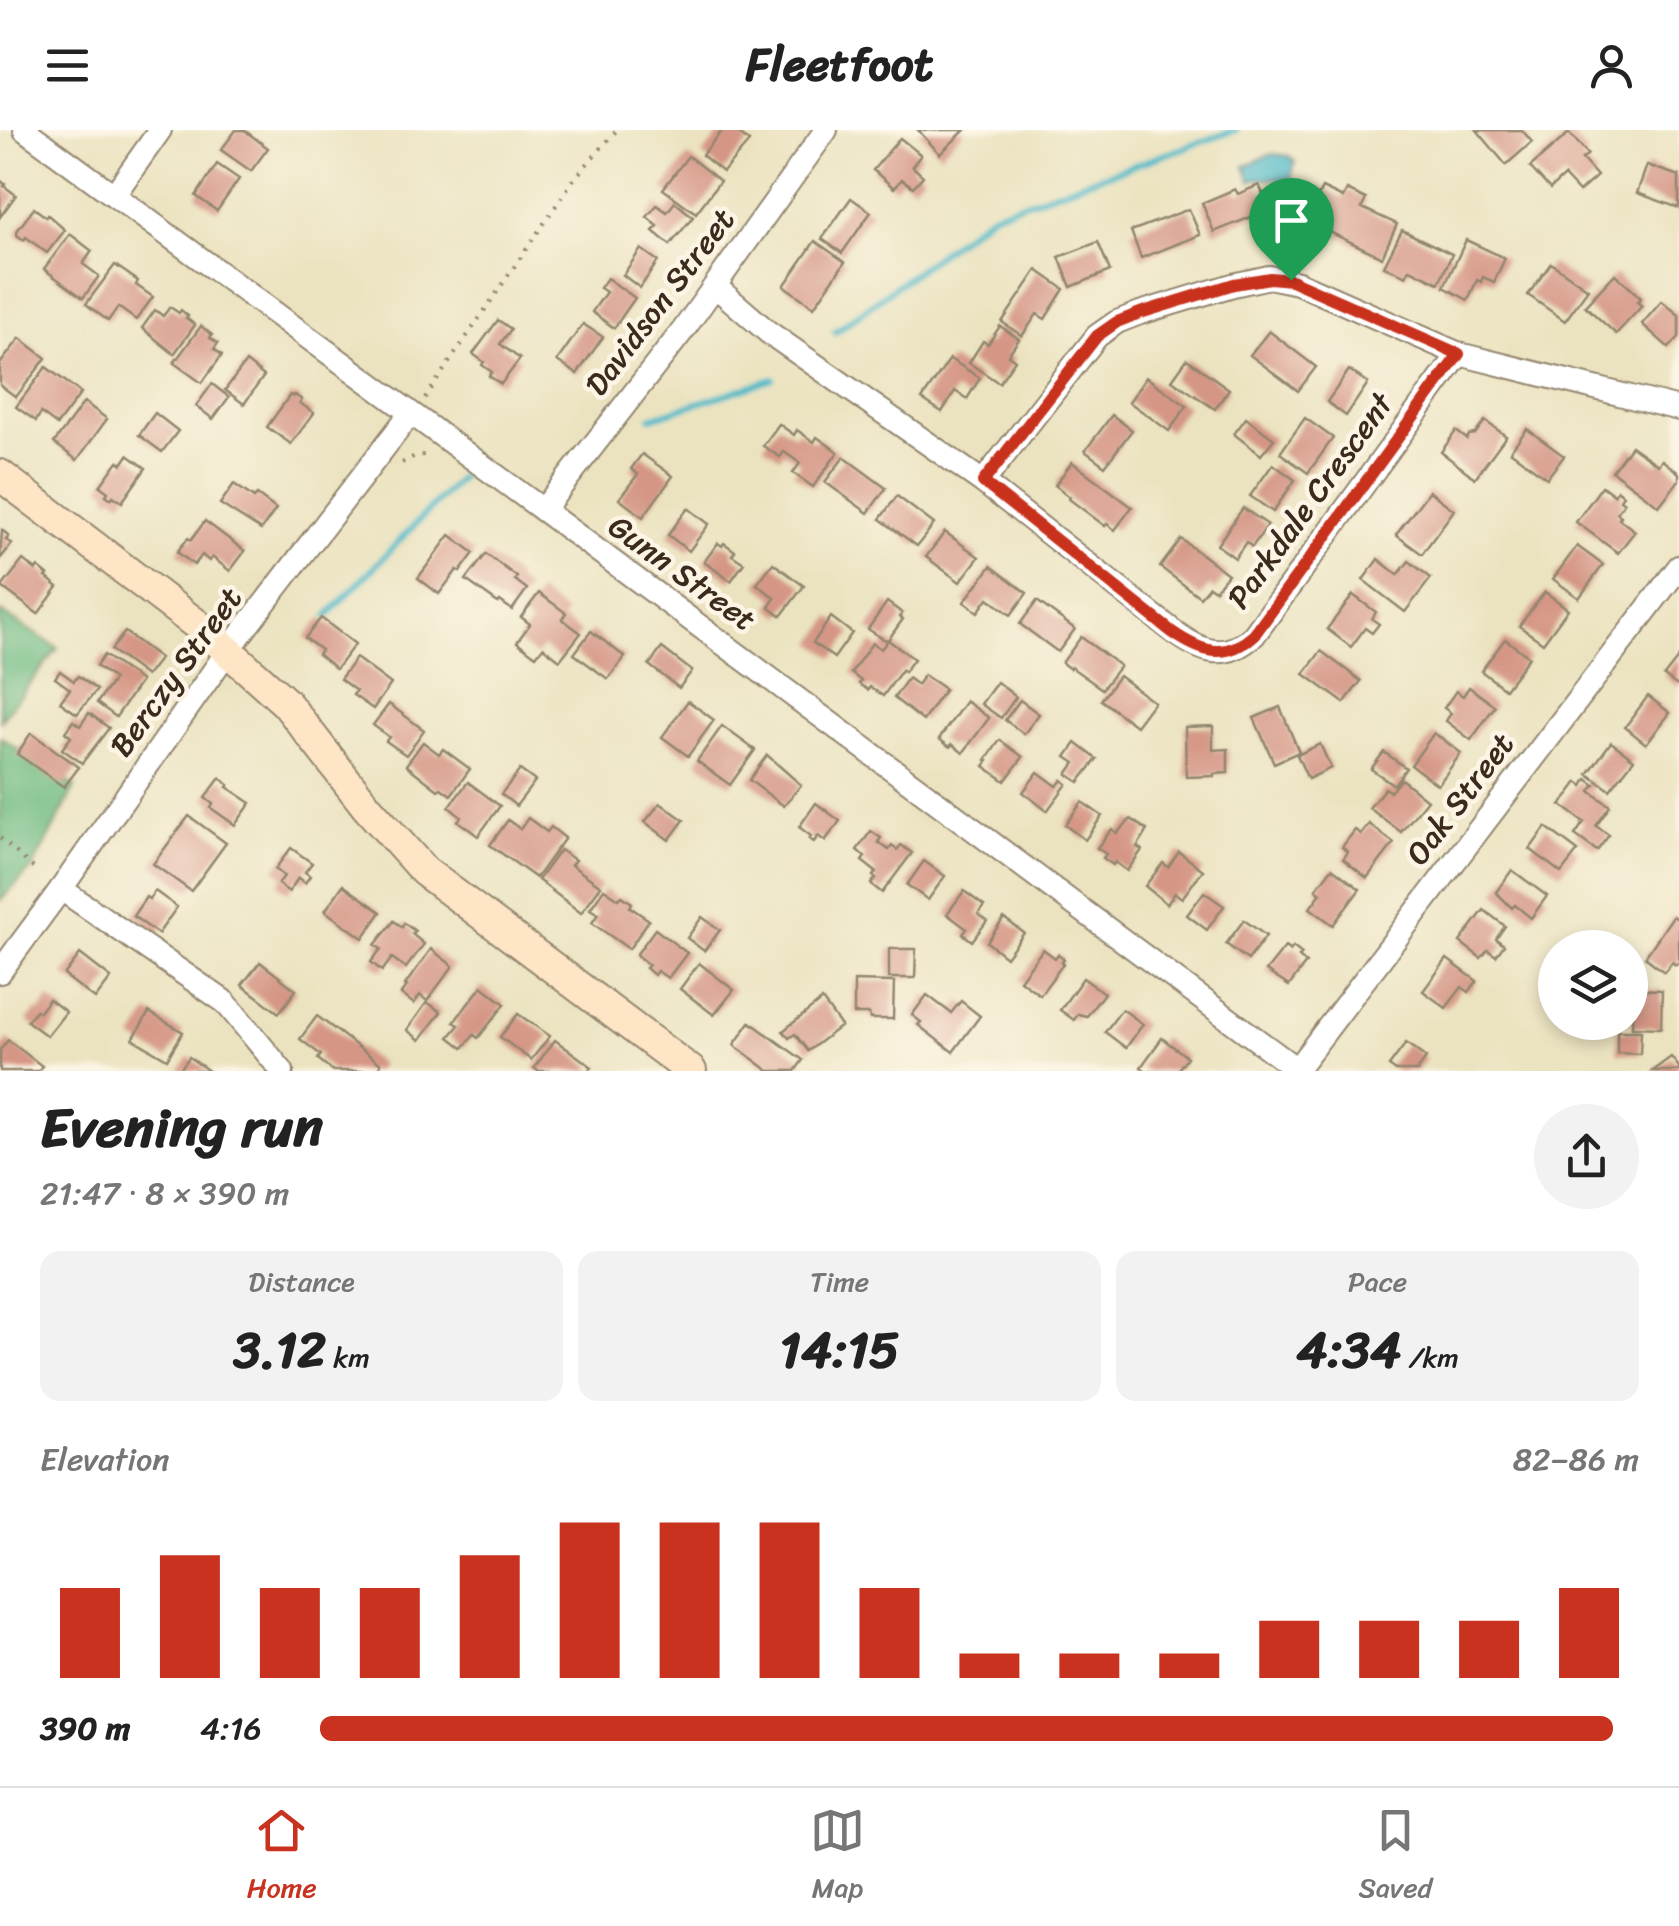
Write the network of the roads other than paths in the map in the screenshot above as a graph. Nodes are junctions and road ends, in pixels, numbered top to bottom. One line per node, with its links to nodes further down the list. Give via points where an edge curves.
1 (25, 130): 4 (street, Gunn Street)
2 (160, 130): 4 (street)
3 (826, 130): 5 (street, Davidson Street)
4 (114, 195): 7 (street, Gunn Street)
5 (716, 286): 10 (street, Parkdale Crescent, via 768,332); 11 (street, Davidson Street)
6 (1459, 354): 8 (street); 10 (street, via 1291,280 1234,284 1140,313 1097,336); 10 (street, Parkdale Crescent, via 1254,635 1228,651 1193,646)
7 (418, 406): 11 (street, Gunn Street); 13 (street, Berczy Street)
8 (1679, 409)
9 (0, 475): 13 (street)
10 (983, 482)
11 (543, 510): 16 (street, Gunn Street)
12 (1675, 578): 16 (street, Oak Street)
13 (227, 652): 14 (street, Berczy Street); 18 (street, via 286,702 424,870)
14 (61, 890): 15 (street, Berczy Street); 17 (street, via 225,1002)
15 (0, 972)
16 (1296, 1070)
17 (282, 1071)
18 (691, 1071)

